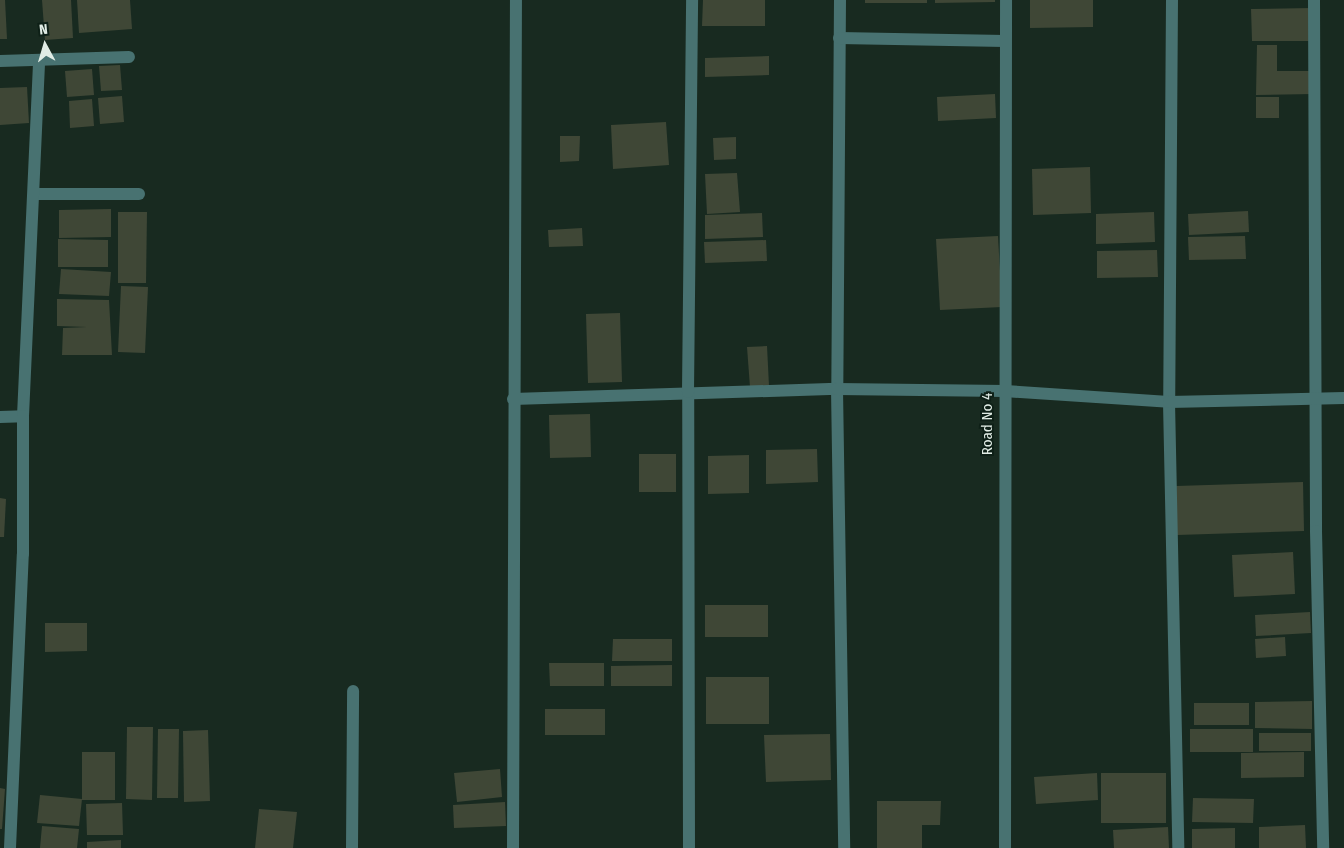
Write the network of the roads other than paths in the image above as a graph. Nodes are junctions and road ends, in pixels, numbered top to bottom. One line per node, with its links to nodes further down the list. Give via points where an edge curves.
1 (516, 0): 18 (street)
2 (692, 0): 16 (street)
3 (840, 0): 7 (street)
4 (1006, 0): 8 (street, Road No 4)
5 (1172, 0): 20 (street)
6 (1314, 0): 19 (street)
7 (840, 38): 8 (street); 14 (street)
8 (1006, 41): 15 (street, Road No 4)
9 (129, 57): 10 (street)
10 (38, 60): 11 (street); 12 (street)
11 (0, 61)
12 (34, 194): 13 (street); 21 (street)
13 (139, 194)
14 (837, 389): 15 (street); 16 (street); 28 (street)
15 (1005, 391): 20 (street); 29 (street, Road No 4)
16 (688, 392): 18 (street); 27 (street)
17 (1344, 398): 19 (street)
18 (512, 399): 26 (street)
19 (1316, 399): 20 (street); 31 (street)
20 (1169, 402): 30 (street)
21 (22, 416): 22 (street); 24 (street, via 23,554)
22 (0, 418)
23 (353, 691): 25 (street)
24 (10, 848)
25 (352, 848)
26 (513, 848)
27 (689, 848)
28 (844, 848)
29 (1005, 848)
30 (1178, 848)
31 (1323, 848)

